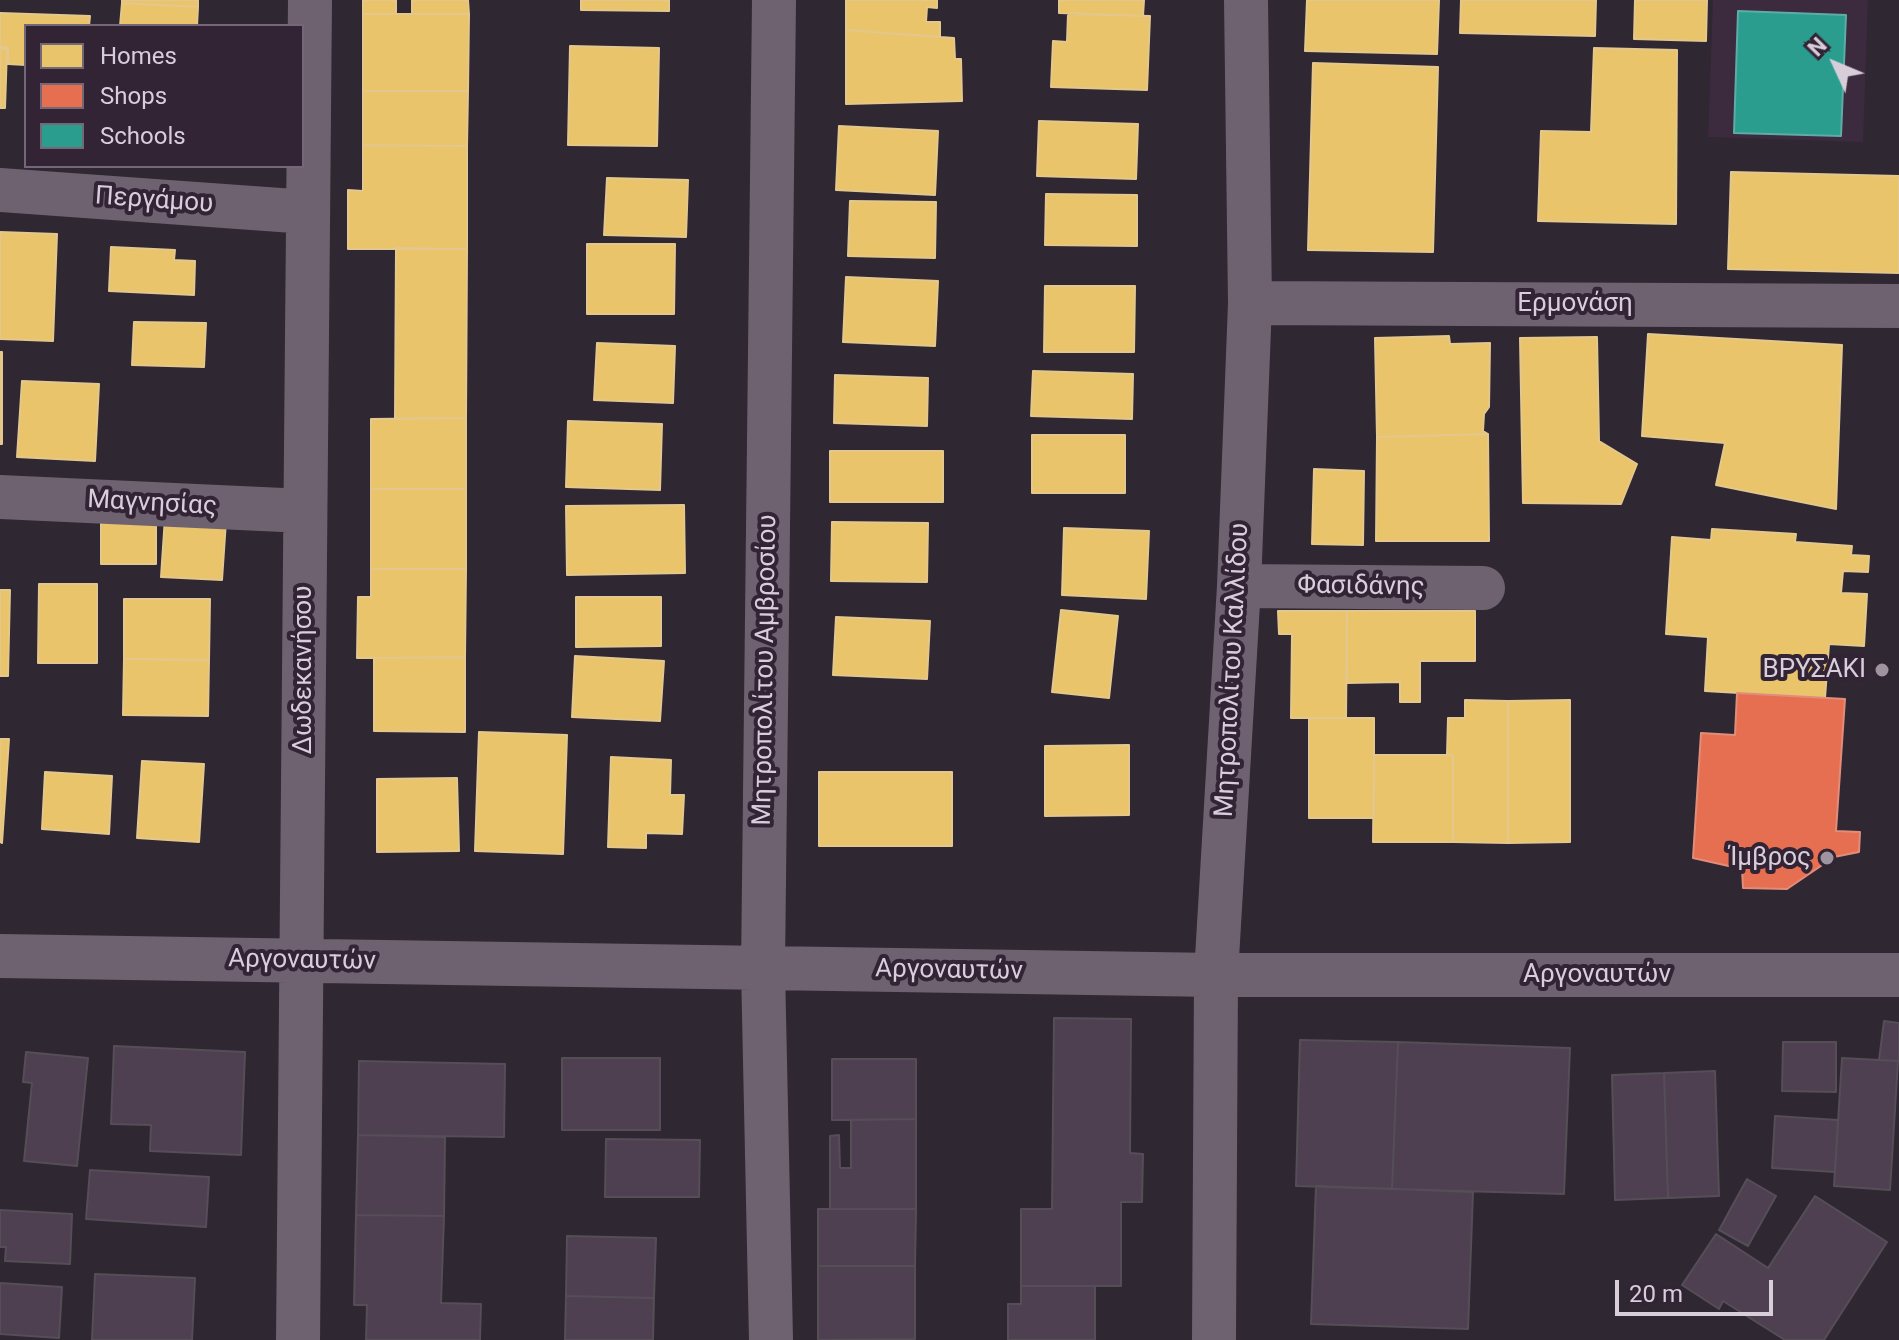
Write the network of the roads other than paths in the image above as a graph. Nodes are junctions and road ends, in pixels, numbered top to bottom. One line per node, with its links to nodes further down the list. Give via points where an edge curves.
1 (310, 0): 5 (street, Δωδεκανήσου)
2 (774, 0): 14 (street, Μητροπολίτου Αμβροσίου)
3 (1246, 0): 6 (street, Μητροπολίτου Καλλίδου)
4 (0, 190): 5 (street, Περγάμου)
5 (308, 212): 9 (street, Δωδεκανήσου)
6 (1250, 303): 7 (street, Ερμονάση); 10 (street, Μητροπολίτου Καλλίδου)
7 (1899, 306)
8 (0, 497): 9 (street, Μαγνησίας)
9 (305, 511): 13 (street, Δωδεκανήσου)
10 (1239, 586): 11 (street, Φασιδάνης); 15 (street, Μητροπολίτου Καλλίδου)
11 (1483, 588)
12 (0, 956): 13 (street, Αργοναυτών)
13 (301, 961): 14 (street, Αργοναυτών); 17 (street, Δωδεκανήσου)
14 (763, 968): 15 (street, Αργοναυτών); 18 (street, Μητροπολίτου Αμβροσίου)
15 (1216, 975): 16 (street, Αργοναυτών); 19 (street, Μητροπολίτου Καλλίδου)
16 (1899, 975)
17 (298, 1340)
18 (771, 1340)
19 (1214, 1340)

